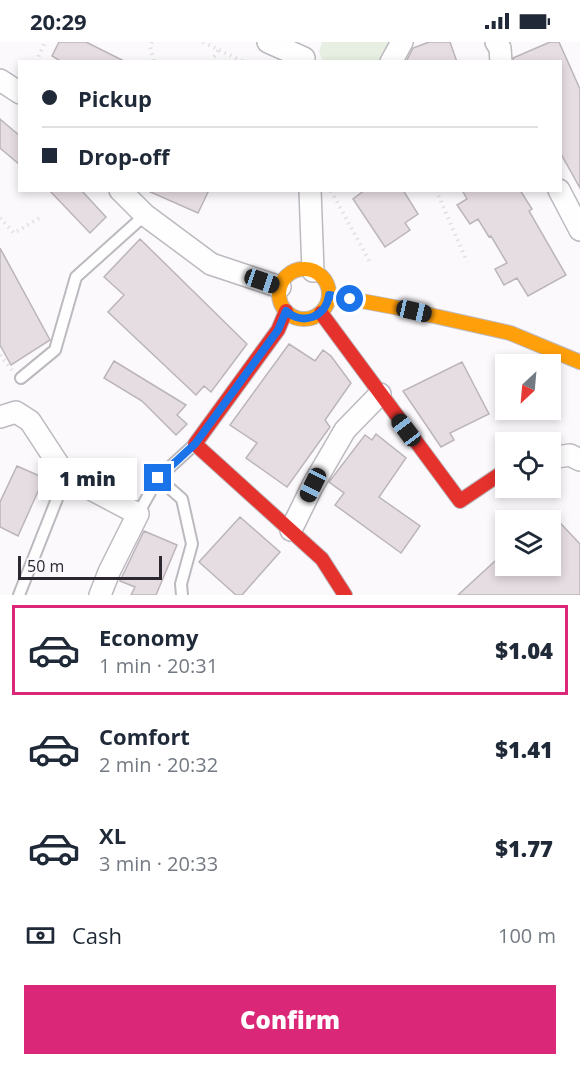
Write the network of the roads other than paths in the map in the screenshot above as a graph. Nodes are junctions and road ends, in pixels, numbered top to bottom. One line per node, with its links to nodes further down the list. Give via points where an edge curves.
1 (268, 42): 4 (street)
2 (402, 42): 5 (street)
3 (496, 42): 6 (street)
4 (305, 50)
5 (392, 60)
6 (501, 60)
7 (0, 80): 8 (street)
8 (18, 92)
9 (122, 192): 12 (street)
10 (310, 192): 14 (street)
11 (560, 192): 13 (street)
12 (145, 215): 15 (street, via 211,264); 20 (lane, via 76,277 55,350)
13 (580, 230)
14 (313, 271): 15 (street, via 292,273); 16 (street, via 325,281)
15 (280, 287): 17 (street, via 279,299)
16 (329, 295): 18 (street); 19 (street, via 510,333)
17 (286, 311): 18 (street, via 306,319); 23 (street, via 278,330)
18 (321, 313): 21 (street)
19 (580, 363)
20 (21, 378)
21 (380, 394): 27 (street, via 460,501); 30 (street, via 345,430)
22 (0, 417): 26 (street, via 16,411 30,421)
23 (195, 444): 28 (lane); 30 (street)
24 (561, 456): 25 (street, via 570,454)
25 (580, 460)
26 (66, 476): 29 (street); 31 (lane)
27 (495, 477)
28 (158, 478): 29 (lane); 33 (lane, via 182,499 192,544 181,584)
29 (138, 514): 32 (street)
30 (291, 530): 34 (street, via 322,559)
31 (19, 595)
32 (100, 595)
33 (182, 595)
34 (345, 595)

